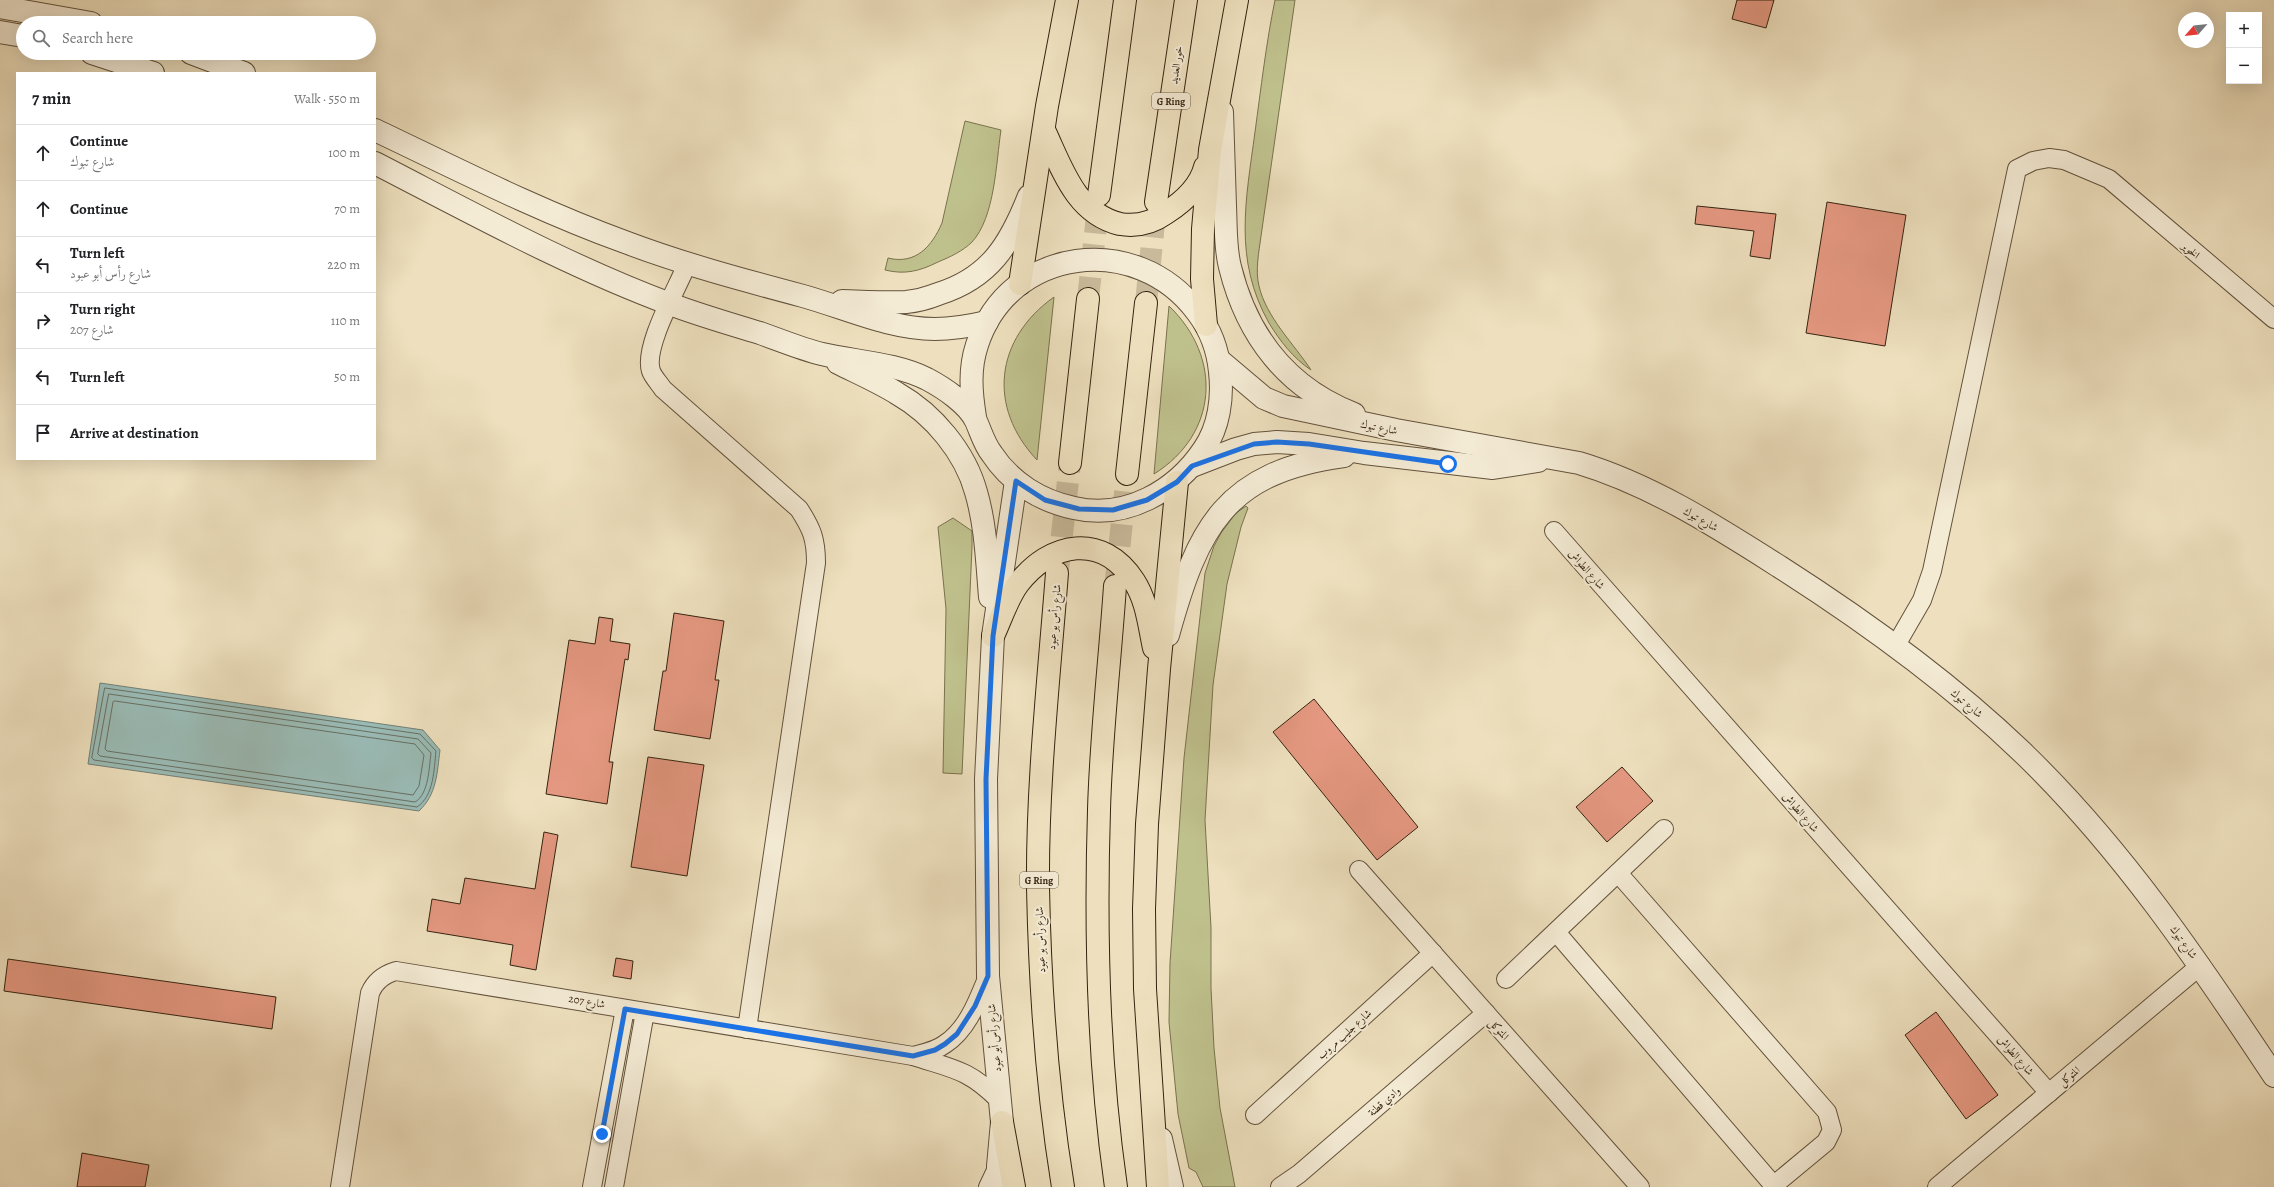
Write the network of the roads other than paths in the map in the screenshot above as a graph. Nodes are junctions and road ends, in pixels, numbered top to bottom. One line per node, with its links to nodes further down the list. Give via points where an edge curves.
1 (1067, 0): 15 (highway)
2 (1125, 0): 19 (highway)
3 (1186, 0): 20 (highway, خور العديد / G Ring)
4 (1237, 0): 13 (highway)
5 (0, 7): 6 (street)
6 (51, 16)
7 (0, 32): 8 (street)
8 (16, 35)
9 (113, 60): 11 (street)
10 (210, 60): 12 (street)
11 (150, 72)
12 (241, 72)
13 (1221, 86): 16 (highway); 33 (street, via 1226,227 1230,266 1240,300 1254,332 1296,381 1349,412)
14 (376, 130): 21 (street, via 552,212)
15 (1044, 130): 16 (highway, via 1073,190 1087,207 1106,220 1129,226 1153,222 1174,209 1191,193 1204,173); 18 (highway)
16 (1210, 150): 29 (highway, via 1203,229 1202,278)
17 (376, 164): 26 (street, via 559,257)
18 (1036, 176): 22 (highway); 24 (street, via 1017,226 1008,242 987,268 972,280 953,290 912,301)
19 (1099, 195)
20 (1156, 202)
21 (687, 264): 24 (street); 26 (street)
22 (1020, 284): 28 (street, via 1001,302); 29 (street, via 1058,265 1086,259 1122,261 1156,274 1185,296)
23 (1088, 298): 36 (highway)
24 (818, 300): 28 (street, via 870,318 907,326 934,329)
25 (1146, 303): 38 (highway)
26 (670, 304): 30 (street); 58 (street, via 654,338 650,355 651,372 663,389 799,509 809,524 816,542 816,563)
27 (2274, 319): 45 (street, الخوير, via 2109,179 2064,160 2049,158 2033,161 2017,169 1932,570 1922,600)
28 (987, 322): 32 (street, via 977,344 971,368 971,393)
29 (1206, 325): 31 (street)
30 (820, 353): 32 (street, via 887,365 926,378 951,394); 44 (street, via 899,394 925,414 944,433 964,464 976,491 982,522)
31 (1219, 360): 33 (street, شارع تبوك, via 1264,398 1283,406); 37 (street, via 1222,388 1218,416 1208,443)
32 (975, 417): 39 (street, via 992,455)
33 (1396, 430): 35 (street, شارع تبوك)
34 (1364, 454): 35 (street, شارع تبوك, via 1493,468); 37 (street, شارع تبوك, via 1309,444 1277,442 1236,449); 46 (street, via 1305,463 1284,470 1267,476 1235,498 1203,537 1190,562)
35 (1553, 459): 45 (street, شارع تبوك, via 1609,472 1672,502 1823,594)
36 (1070, 464)
37 (1192, 466): 40 (street)
38 (1127, 474)
39 (1016, 481): 40 (street, via 1045,500 1079,509 1113,510 1147,500); 44 (street, شارع رأس أبو عبود)
40 (1177, 482): 46 (highway)
41 (1554, 532): 61 (street, شارع الطواش)
42 (1057, 573): 74 (highway, شارع رأس بو عبود / G Ring, via 1044,734 1038,887 1046,1043)
43 (1115, 586): 75 (highway, via 1099,809 1098,1006 1104,1088)
44 (993, 636): 46 (highway, via 1017,585 1039,561 1064,550 1085,548 1112,558 1135,582 1142,597); 53 (street, شارع رأس أبو عبود, via 986,779)
45 (1896, 645): 52 (street, شارع تبوك, via 1972,706 2050,780 2127,867)
46 (1159, 669): 62 (highway, via 1147,824 1144,908 1145,989)
47 (1664, 829): 49 (street)
48 (1359, 870): 51 (street, المتوكل)
49 (1618, 873): 50 (street); 67 (street, via 1827,1112 1832,1130 1826,1142)
50 (1556, 932): 54 (street); 67 (street)
51 (1433, 953): 57 (street, المتوكل); 64 (street, شارع جليب مروب)
52 (2201, 965): 60 (street, شارع تبوك); 61 (street, المتوكل)
53 (988, 976): 59 (street, شارع رأس أبو عبود, via 975,1006 957,1034 940,1047); 63 (street, شارع رأس أبو عبود)
54 (1506, 979)
55 (625, 1009): 56 (street, شارع 207); 68 (street, شارع 207, via 406,971 396,971 381,977 370,993); 69 (street)
56 (646, 1012): 58 (street, شارع 207); 70 (street)
57 (1486, 1013): 78 (street, وادي قطنة, via 1299,1174); 79 (street, المتوكل)
58 (747, 1029): 59 (street, شارع 207)
59 (913, 1056): 63 (street, شارع رأس أبو عبود, via 968,1074)
60 (2274, 1076)
61 (2049, 1093): 80 (street, المتوكل)
62 (1152, 1098): 76 (highway); 77 (street)
63 (999, 1100): 65 (street, شارع رأس أبو عبود)
64 (1255, 1115)
65 (1002, 1122): 66 (street, شارع رأس أبو عبود); 73 (highway)
66 (998, 1166): 71 (street, شارع رأس أبو عبود); 72 (street, شارع رأس أبو عبود)
67 (1774, 1186)
68 (340, 1187)
69 (592, 1187)
70 (614, 1187)
71 (988, 1187)
72 (1002, 1187)
73 (1014, 1187)
74 (1063, 1187)
75 (1116, 1187)
76 (1158, 1187)
77 (1172, 1187)
78 (1280, 1187)
79 (1640, 1187)
80 (1937, 1187)

